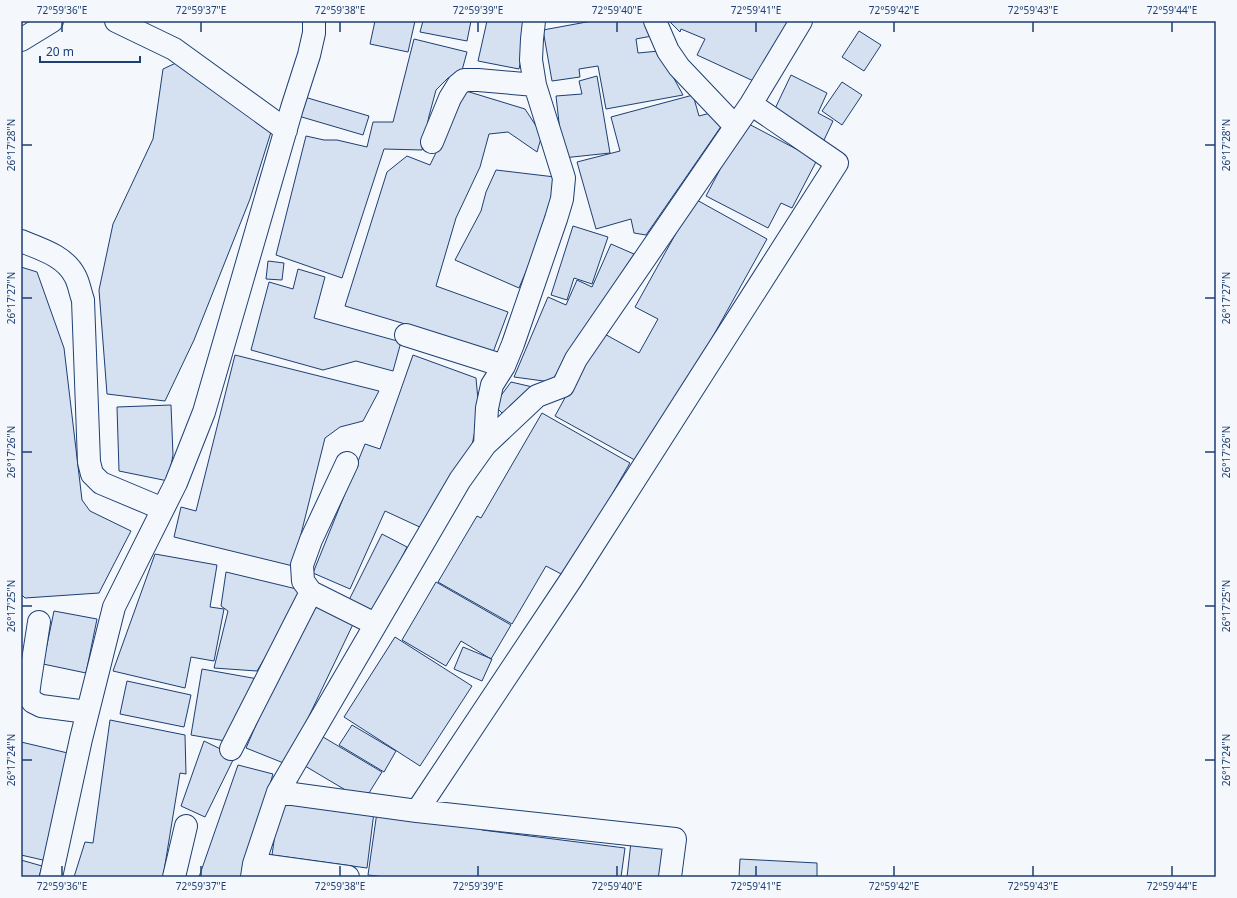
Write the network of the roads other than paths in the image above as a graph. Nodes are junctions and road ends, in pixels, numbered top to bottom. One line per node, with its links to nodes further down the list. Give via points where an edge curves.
1 (52, 21): 7 (street)
2 (116, 21): 11 (street, via 174,49)
3 (314, 21): 11 (street, via 309,55)
4 (534, 21): 8 (street, via 531,60)
5 (655, 21): 10 (street, via 668,51 679,66)
6 (801, 21): 9 (street)
7 (21, 40)
8 (535, 85): 12 (street, via 464,80 450,98); 15 (street, via 564,178 562,200)
9 (750, 104): 10 (street); 26 (street, via 837,164 572,578)
10 (734, 126): 16 (street, via 576,359 563,386 537,396)
11 (286, 130): 18 (street, via 204,412)
12 (432, 142)
13 (21, 241): 18 (street, via 62,260 75,275 83,300 89,462 92,474 101,483)
14 (406, 335): 15 (street)
15 (504, 366): 16 (street, via 492,384 490,392)
16 (485, 445): 21 (street, via 460,480)
17 (347, 463): 19 (street, via 302,565 303,581)
18 (163, 509): 23 (street, via 114,607)
19 (311, 592): 21 (street); 24 (street)
20 (39, 622): 22 (street)
21 (375, 624): 25 (street)
22 (26, 678): 23 (street, via 28,695 33,702 41,706)
23 (87, 712): 29 (street)
24 (231, 749)
25 (278, 792): 26 (street); 28 (street)
26 (417, 810): 32 (street, via 675,839)
27 (186, 826): 30 (street)
28 (253, 871): 31 (street)
29 (51, 877)
30 (174, 877)
31 (348, 877)
32 (670, 877)

